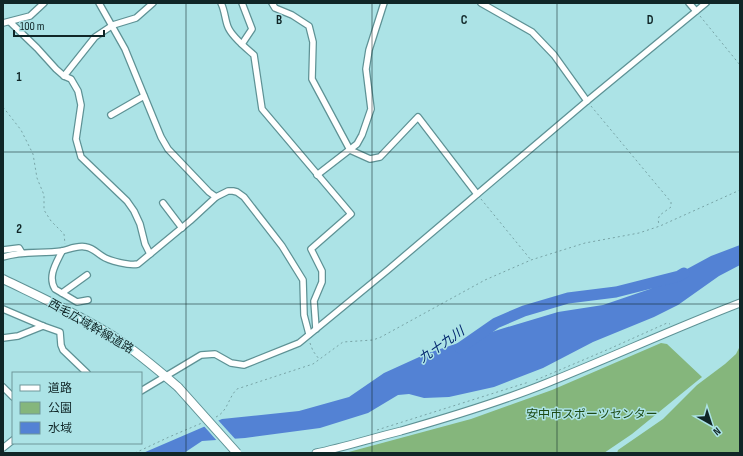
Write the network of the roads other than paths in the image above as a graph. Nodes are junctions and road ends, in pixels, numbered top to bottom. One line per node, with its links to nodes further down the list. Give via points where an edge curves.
1 (44, 3): 12 (street, via 30,16)
2 (99, 3): 14 (street)
3 (153, 3): 14 (street, via 136,18)
4 (221, 3): 15 (street, via 228,28)
5 (242, 3): 15 (street, via 252,29)
6 (272, 3): 20 (street, via 275,8 309,26 313,42 312,79)
7 (384, 3): 20 (street, via 369,50 366,69 371,109 362,135)
8 (481, 3): 18 (street, via 532,32 554,55)
9 (689, 3): 11 (street)
10 (706, 3): 11 (street)
11 (696, 11): 18 (street)
12 (10, 22): 13 (street); 16 (street)
13 (3, 23)
14 (112, 25): 16 (street, via 95,37); 17 (street)
15 (242, 44): 21 (street, via 254,55 262,109)
16 (64, 76): 29 (street, via 71,79 78,91 81,105 76,139 81,157 127,200 140,224)
17 (144, 96): 19 (street); 23 (street, via 168,149)
18 (588, 101): 22 (street)
19 (111, 115)
20 (350, 150): 21 (street); 22 (street, via 370,159 380,157 418,117)
21 (317, 176): 38 (street, via 351,214 311,249 322,271 322,282 314,301)
22 (477, 194): 38 (street)
23 (216, 197): 25 (street); 39 (street, via 228,191 237,192 244,197 282,246 303,280)
24 (162, 203): 25 (street)
25 (182, 228): 29 (street)
26 (3, 250): 28 (street, via 19,248)
27 (62, 251): 28 (street); 29 (street, via 86,247 103,257 132,265 138,264); 33 (street, via 51,280 54,289)
28 (22, 253): 30 (street)
29 (150, 254)
30 (3, 257)
31 (87, 275): 33 (street)
32 (3, 279): 42 (main road, 西毛広域幹線道路, via 112,335)
33 (62, 293): 34 (street, via 77,302)
34 (88, 300)
35 (740, 303): 49 (street, via 546,384 466,412)
36 (3, 309): 37 (street)
37 (43, 326): 40 (street, via 18,336); 41 (street, via 60,332 63,350)
38 (316, 329): 39 (street)
39 (307, 336): 42 (street, via 300,343 244,365 231,363 215,354 201,355)
40 (3, 338)
41 (86, 372)
42 (166, 377): 44 (street); 48 (main road, 西毛広域幹線道路, bridge)
43 (3, 386): 45 (street)
44 (142, 390)
45 (12, 396)
46 (12, 441): 47 (street)
47 (3, 448)
48 (237, 453)
49 (316, 453)

